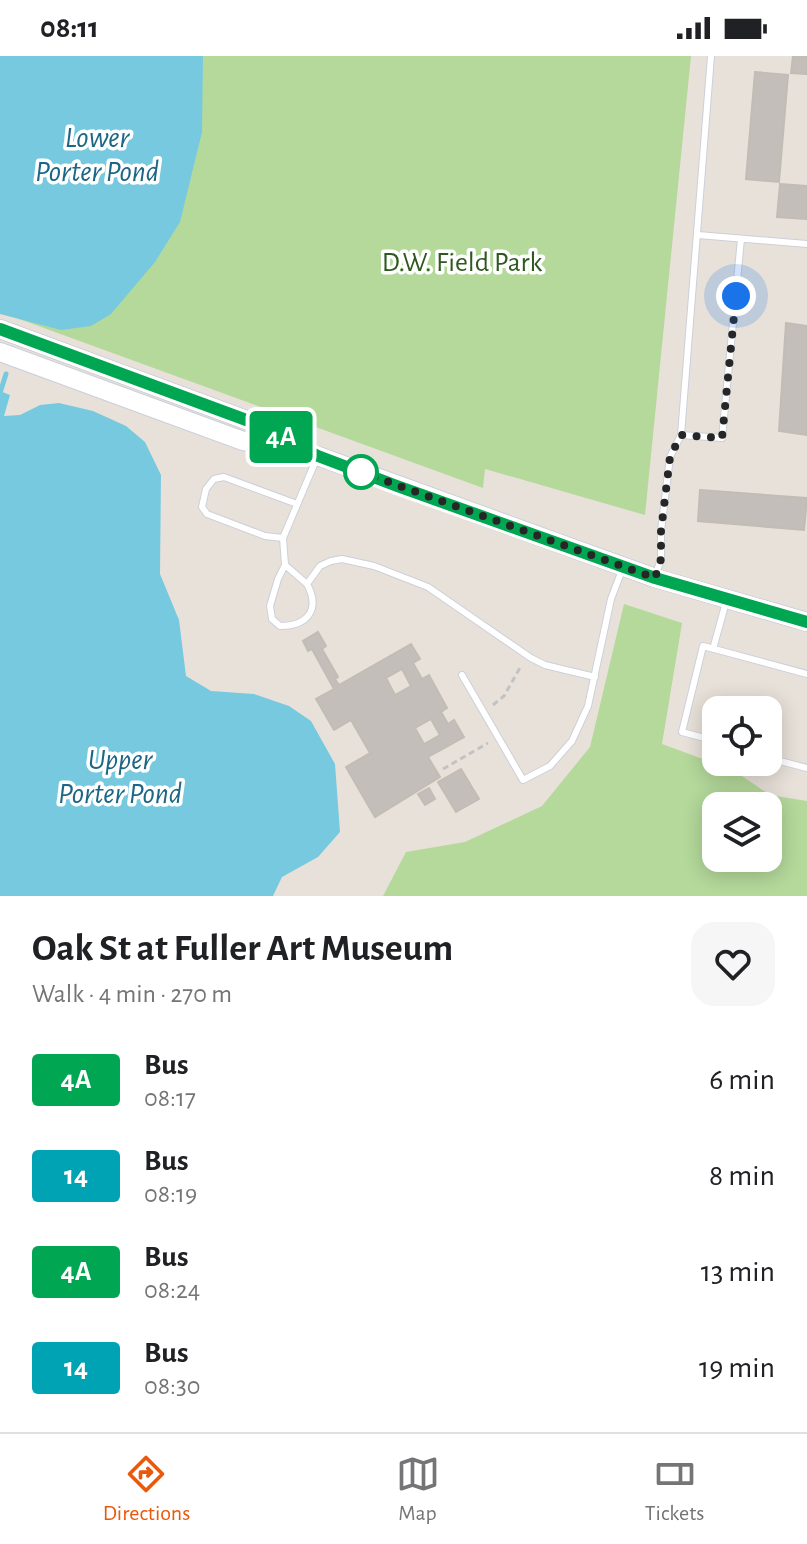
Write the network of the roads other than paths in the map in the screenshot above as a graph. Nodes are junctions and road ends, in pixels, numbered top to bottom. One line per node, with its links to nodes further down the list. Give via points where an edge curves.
1 (711, 56): 2 (lane)
2 (698, 235): 3 (lane); 11 (lane)
3 (741, 239): 4 (lane); 11 (lane, via 722,438)
4 (807, 244)
5 (0, 329): 7 (main road)
6 (0, 352): 8 (main road)
7 (80, 359): 8 (main road); 9 (main road)
8 (73, 379): 10 (main road)
9 (164, 390): 10 (main road); 12 (main road, via 249,421)
10 (157, 410): 12 (main road, via 243,441)
11 (681, 435): 17 (lane, via 670,457)
12 (318, 456): 13 (lane); 16 (main road)
13 (297, 504): 14 (lane); 14 (lane, via 224,477 206,489 202,507 207,514)
14 (283, 538): 15 (lane)
15 (285, 565): 18 (lane); 18 (lane, via 270,606 272,619 280,626 308,617 313,606)
16 (623, 567): 17 (main road); 24 (lane)
17 (655, 578): 19 (main road)
18 (307, 584): 24 (lane, via 320,566 331,561 374,566 428,587 531,658)
19 (726, 599): 20 (main road); 21 (lane)
20 (807, 622)
21 (713, 649): 22 (lane); 25 (lane, via 703,646 682,732)
22 (807, 674)
23 (462, 675): 24 (lane, via 523,780 550,766 572,741)
24 (595, 677)
25 (702, 737)
26 (782, 760): 27 (lane)
27 (807, 768)

